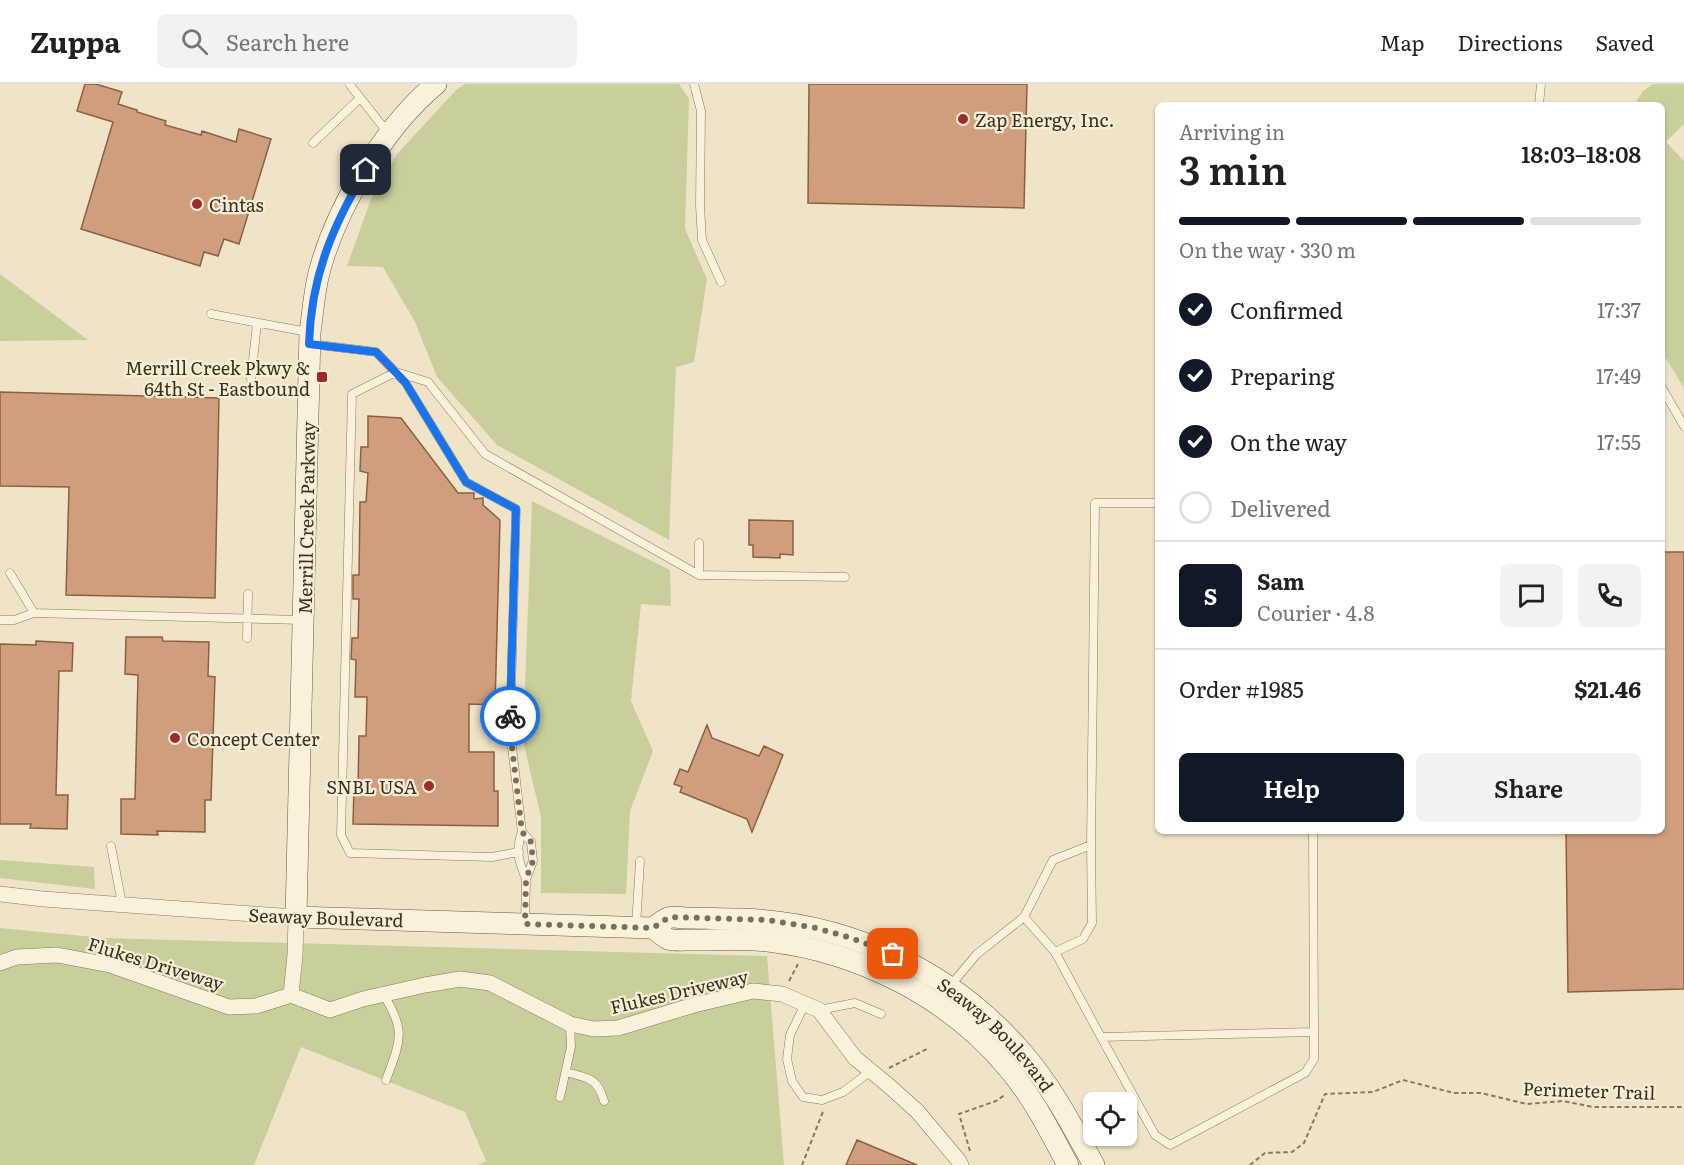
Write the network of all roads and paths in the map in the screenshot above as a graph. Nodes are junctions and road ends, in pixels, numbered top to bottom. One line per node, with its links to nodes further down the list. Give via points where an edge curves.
1 (341, 84): 5 (lane)
2 (436, 84): 8 (street, Merrill Creek Parkway)
3 (694, 84): 10 (lane, via 702,111 702,240)
4 (1540, 84): 7 (lane)
5 (351, 85): 6 (lane)
6 (360, 98): 8 (lane); 9 (lane)
7 (1539, 102)
8 (388, 135): 13 (street, Merrill Creek Parkway, via 330,238 318,275)
9 (313, 143)
10 (722, 282)
11 (211, 314): 12 (lane)
12 (257, 322): 13 (lane); 15 (lane)
13 (310, 338): 14 (lane, via 376,352); 27 (street, Merrill Creek Parkway)
14 (396, 372): 21 (lane, via 428,382 485,454); 29 (lane, via 466,482 516,509 510,730); 33 (lane, via 351,394 341,835 350,853 492,857)
15 (251, 379)
16 (1665, 393): 17 (lane)
17 (1684, 426)
18 (1155, 503): 31 (lane, via 1095,503)
19 (699, 543): 21 (lane)
20 (10, 573): 24 (lane)
21 (699, 574): 22 (lane)
22 (846, 577)
23 (248, 594): 25 (lane)
24 (34, 613): 25 (lane); 26 (lane)
25 (248, 618): 27 (lane); 28 (lane)
26 (0, 620)
27 (303, 620): 38 (street, Merrill Creek Parkway)
28 (247, 638)
29 (522, 832): 33 (lane); 35 (lane, via 531,842 533,861)
30 (1313, 834): 53 (lane)
31 (1091, 845): 39 (lane, via 1053,860); 43 (lane, via 1092,923 1083,939)
32 (111, 846): 37 (lane)
33 (519, 852): 35 (lane)
34 (640, 861): 41 (lane)
35 (526, 879): 40 (lane)
36 (0, 894): 37 (street, Seaway Boulevard)
37 (122, 904): 38 (street, Seaway Boulevard)
38 (296, 917): 40 (street, Seaway Boulevard); 48 (street)
39 (1024, 917): 43 (lane); 45 (lane, via 976,954)
40 (525, 924): 41 (street, Seaway Boulevard)
41 (644, 928): 42 (street, Seaway Boulevard, via 669,939 766,940); 45 (street, Seaway Boulevard, via 669,917 767,920 816,928 893,954)
42 (807, 947): 47 (path); 49 (street, Seaway Boulevard, via 887,975)
43 (1054, 952): 54 (lane)
44 (0, 963): 48 (street, Flukes Driveway, via 17,957 57,955 110,966 229,1007 256,1006)
45 (949, 987): 49 (lane); 67 (street, Seaway Boulevard, via 983,1013 1027,1057)
46 (383, 994): 48 (street, Flukes Driveway, via 330,1010); 52 (street, Flukes Driveway, via 460,979 490,983); 58 (lane, via 400,1027 399,1044)
47 (783, 994): 50 (street, Flukes Driveway); 52 (street, Flukes Driveway, via 753,991 618,1028)
48 (291, 995)
49 (937, 1004): 59 (street, Seaway Boulevard, via 973,1032)
50 (812, 1007): 51 (lane, via 855,1003); 57 (street, Flukes Driveway, via 855,1058); 61 (lane, via 790,1035 787,1059 792,1081 803,1097)
51 (881, 1014)
52 (570, 1024): 56 (lane)
53 (1314, 1032): 54 (lane); 54 (lane, via 1314,1059 1305,1073 1170,1145 1155,1135)
54 (1101, 1037)
55 (929, 1048): 57 (path)
56 (566, 1072): 60 (lane); 62 (lane, via 593,1080)
57 (875, 1074): 61 (lane); 64 (street, Flukes Driveway, via 917,1112 959,1161)
58 (386, 1080)
59 (1020, 1083): 64 (path, via 996,1101 959,1114); 66 (street, Seaway Boulevard)
60 (560, 1097)
61 (822, 1100): 65 (path, via 824,1111)
62 (604, 1101)
63 (1684, 1107): 68 (path, Perimeter Trail, via 1593,1107 1563,1101 1527,1104 1481,1093 1454,1093 1403,1080 1373,1092 1325,1094 1304,1143 1292,1152 1265,1153)
64 (966, 1160)
65 (802, 1165)
66 (1068, 1165)
67 (1094, 1165)
68 (1250, 1165)

